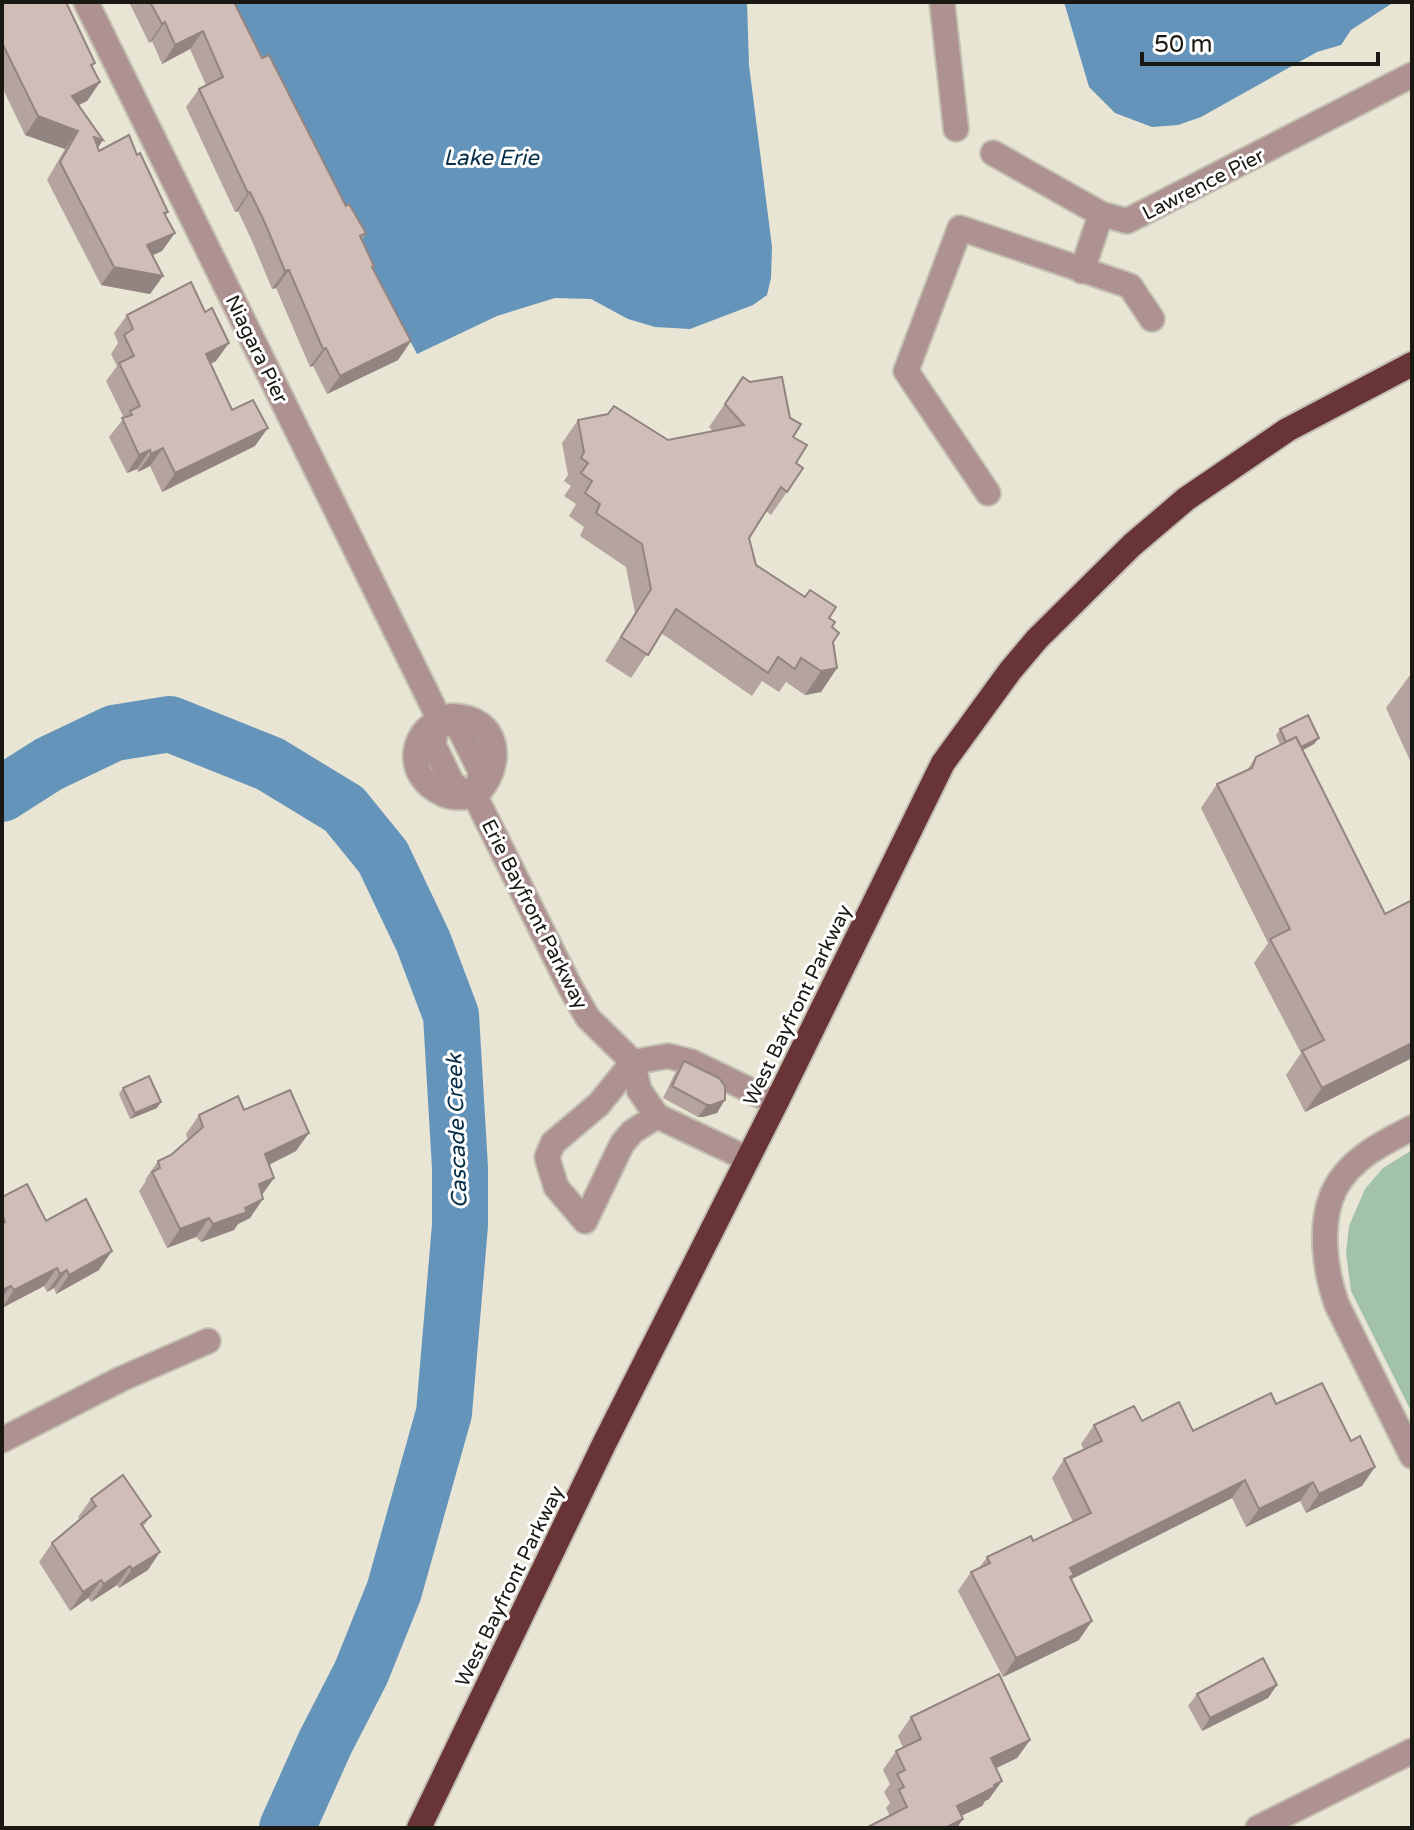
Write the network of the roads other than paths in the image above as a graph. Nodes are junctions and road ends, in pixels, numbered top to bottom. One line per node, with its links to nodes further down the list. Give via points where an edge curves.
1 (86, 2): 11 (street, Niagara Pier)
2 (942, 2): 4 (street)
3 (1412, 75): 6 (street, Lawrence Pier, via 1145,214 1127,221)
4 (956, 129)
5 (993, 153): 6 (street, Lawrence Pier)
6 (1101, 214): 7 (street)
7 (1082, 271): 8 (street, via 1130,286); 10 (street, via 960,228 906,371)
8 (1152, 319)
9 (1412, 364): 15 (highway, West Bayfront Parkway, via 1287,430 1186,499 1037,639 943,763)
10 (988, 493)
11 (428, 696): 12 (street, Erie Bayfront Parkway)
12 (439, 719): 13 (street, Erie Bayfront Parkway, via 460,730 481,772); 13 (street, Erie Bayfront Parkway, via 421,737 416,765 424,781 443,794)
13 (475, 796): 14 (street, Erie Bayfront Parkway, via 588,1018)
14 (633, 1062): 15 (street, via 668,1056 692,1062); 16 (street); 17 (street, Erie Bayfront Parkway, via 639,1090)
15 (776, 1103): 20 (highway, West Bayfront Parkway)
16 (599, 1104): 19 (street); 19 (street, via 561,1134 547,1157 556,1187 585,1221)
17 (657, 1116): 19 (street); 20 (street)
18 (1412, 1128): 23 (street, via 1379,1145 1347,1172 1334,1190 1326,1246 1337,1305)
19 (632, 1132)
20 (748, 1159): 25 (highway, West Bayfront Parkway)
21 (208, 1341): 22 (street)
22 (2, 1440)
23 (1412, 1456)
24 (1412, 1751): 26 (street)
25 (419, 1828)
26 (1258, 1828)

